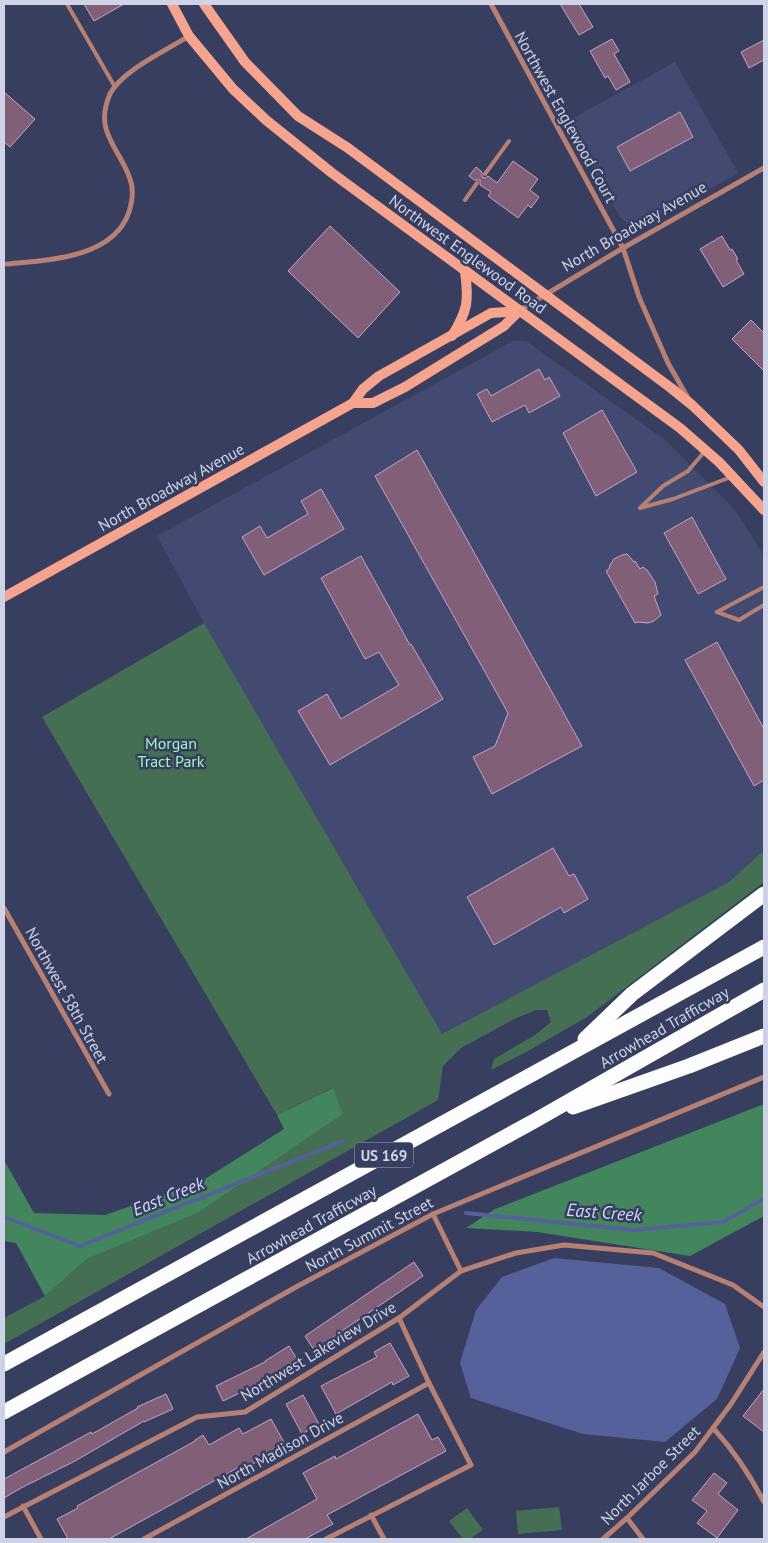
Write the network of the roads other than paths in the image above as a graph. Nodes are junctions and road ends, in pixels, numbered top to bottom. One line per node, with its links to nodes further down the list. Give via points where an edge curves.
1 (67, 4): 6 (lane)
2 (172, 4): 5 (main road, Northwest Englewood Road)
3 (204, 4): 15 (main road, Northwest Englewood Road, via 245,62 298,116 348,148)
4 (491, 4): 12 (street, Northwest Englewood Court)
5 (190, 36): 6 (street, via 126,74); 14 (main road, Northwest Englewood Road, via 233,88 266,120)
6 (115, 87): 13 (street, via 104,116 106,130 130,178 132,191 131,206 120,229 82,253 52,260)
7 (509, 141): 9 (lane)
8 (764, 168): 12 (street, North Broadway Avenue)
9 (485, 174)
10 (477, 182): 11 (lane)
11 (465, 200)
12 (623, 248): 15 (street, North Broadway Avenue); 19 (street, Northwest Englewood Court, via 639,297 668,363)
13 (6, 264)
14 (465, 271): 16 (main road, Northwest Englewood Road); 17 (main road, via 467,306)
15 (545, 296): 16 (street, North Broadway Avenue); 19 (main road, Northwest Englewood Road)
16 (519, 311): 17 (main road, North Broadway Avenue, via 492,313); 18 (main road, North Broadway Avenue, via 504,326 404,387 373,403); 20 (main road, Northwest Englewood Road, via 639,397)
17 (451, 337): 18 (main road, North Broadway Avenue, via 379,376 363,389)
18 (353, 403): 25 (main road, North Broadway Avenue)
19 (692, 405): 22 (main road, Northwest Englewood Road, via 738,450)
20 (706, 450): 21 (main road, Northwest Englewood Road); 21 (lane, via 688,471 662,486 640,508)
21 (733, 476): 23 (main road, Northwest Englewood Road)
22 (764, 482)
23 (764, 510)
24 (764, 586): 26 (lane, via 717,612 739,620)
25 (4, 597)
26 (764, 606)
27 (764, 894): 32 (highway, via 632,994)
28 (4, 908): 34 (street, Northwest 58th Street)
29 (764, 947): 32 (highway, Arrowhead Trafficway / US 169)
30 (764, 990): 35 (highway, Arrowhead Trafficway / US 169)
31 (764, 1036): 35 (highway)
32 (569, 1054): 41 (highway, Arrowhead Trafficway / US 169)
33 (764, 1077): 36 (street, North Summit Street)
34 (109, 1094)
35 (536, 1120): 43 (highway, Arrowhead Trafficway / US 169)
36 (433, 1214): 37 (street); 45 (street, North Summit Street, via 296,1287)
37 (461, 1271): 38 (street, Northwest Lakeview Drive, via 516,1253 564,1245 653,1253 733,1285); 39 (street, Northwest Lakeview Drive)
38 (764, 1307)
39 (399, 1318): 42 (street); 47 (street, Northwest Lakeview Drive, via 245,1412 197,1417)
40 (764, 1352): 44 (street, North Jarboe Street)
41 (4, 1364)
42 (429, 1382): 48 (street, via 471,1465); 52 (street, North Madison Drive)
43 (4, 1412)
44 (714, 1429): 46 (street, via 742,1464); 50 (street, North Jarboe Street, via 674,1474)
45 (4, 1452)
46 (764, 1502)
47 (23, 1506): 49 (street, Northwest Lakeview Drive); 51 (street)
48 (371, 1515): 53 (street); 54 (street)
49 (4, 1517)
50 (627, 1518): 55 (street, North Jarboe Street); 56 (street)
51 (41, 1539)
52 (144, 1539)
53 (326, 1539)
54 (384, 1539)
55 (603, 1539)
56 (643, 1539)

